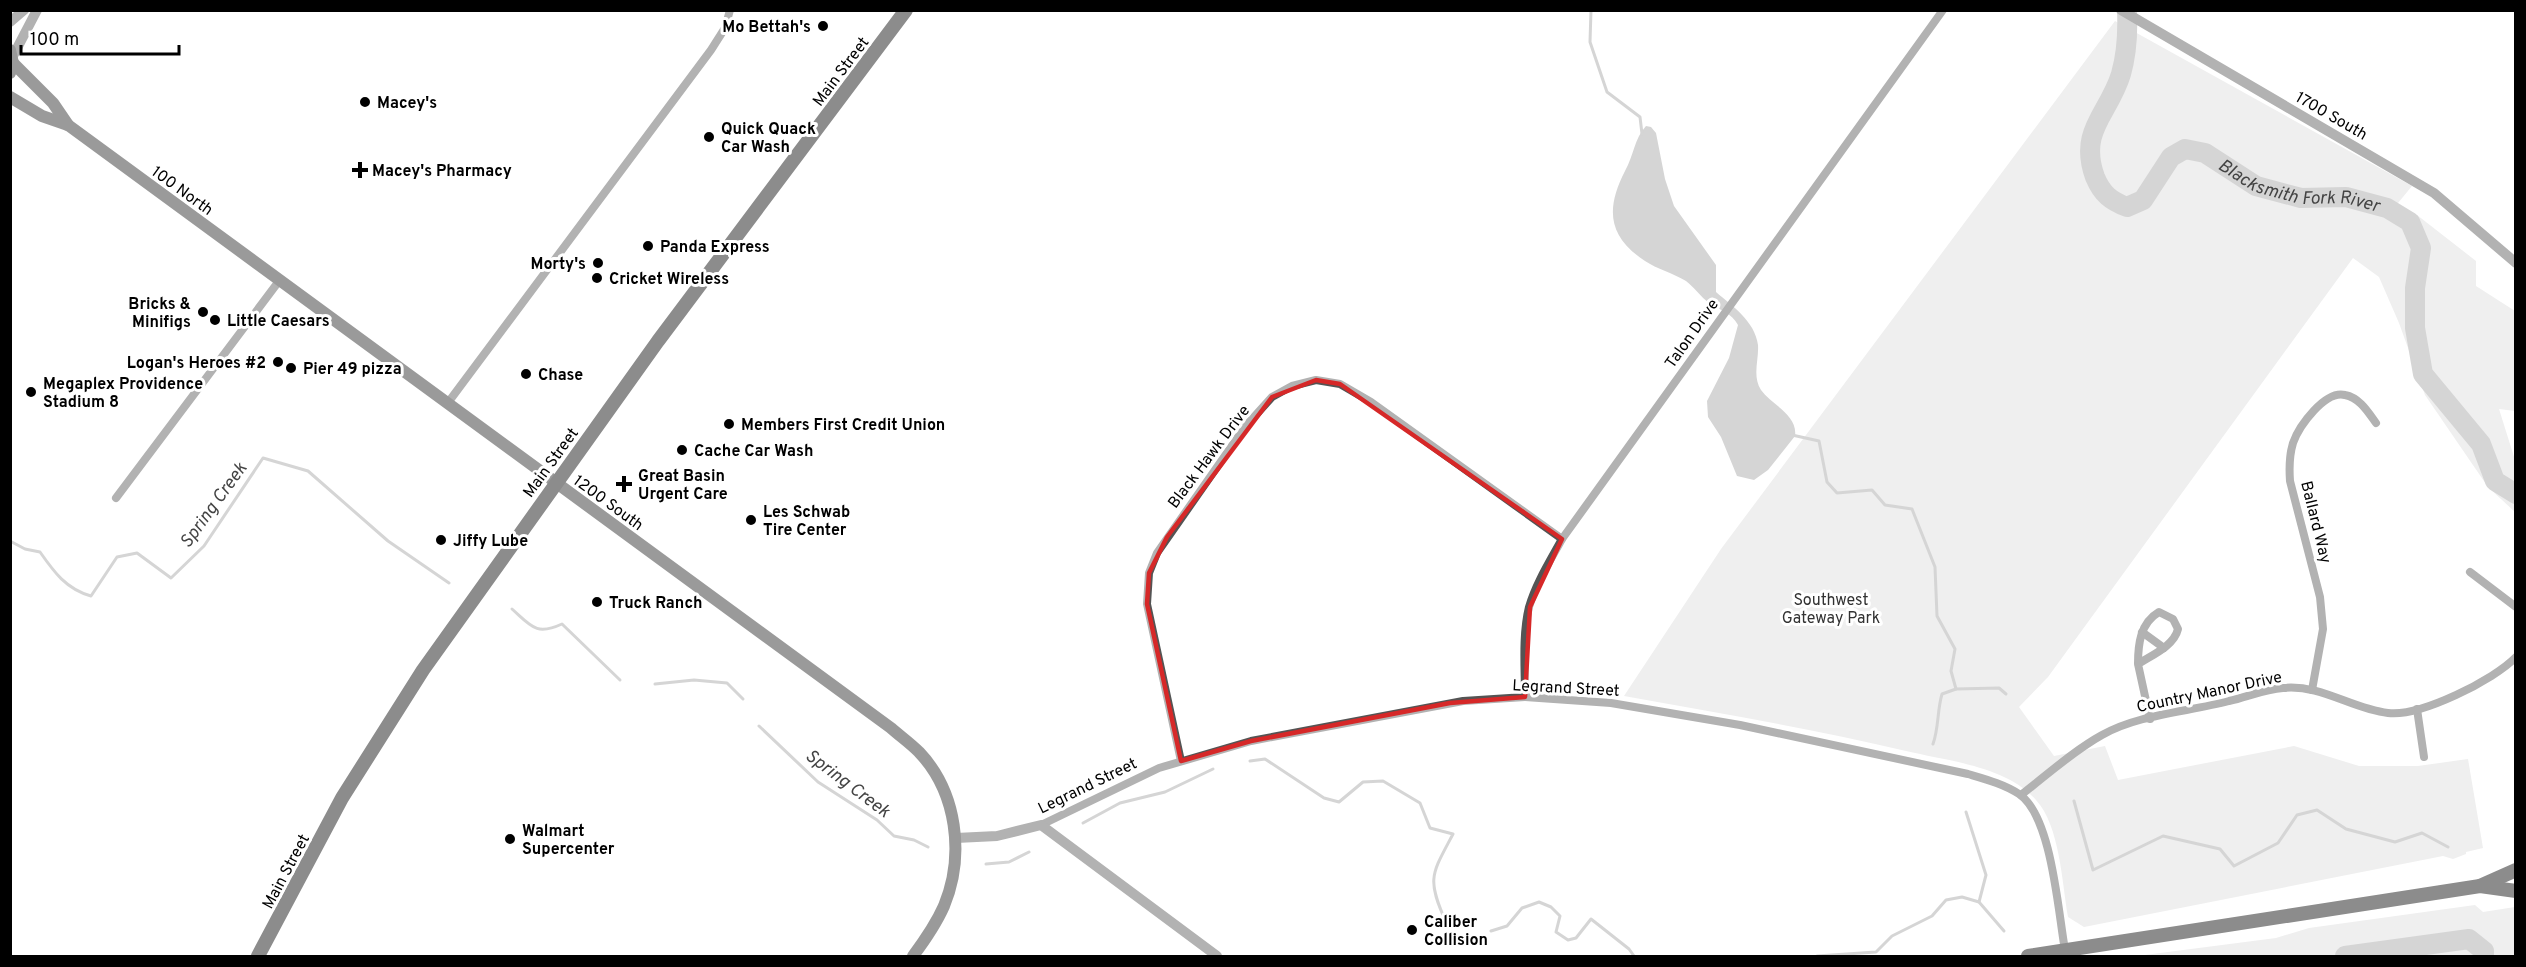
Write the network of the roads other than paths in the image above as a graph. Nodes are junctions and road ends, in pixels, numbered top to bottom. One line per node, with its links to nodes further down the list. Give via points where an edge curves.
1 (24, 10): 7 (street)
2 (37, 10): 8 (street)
3 (730, 10): 13 (street, via 725,28 711,50)
4 (906, 10): 15 (main road, Main Street)
5 (1942, 10): 17 (street, Talon Drive)
6 (2121, 10): 11 (street, 1700 South, via 2434,193)
7 (10, 22)
8 (12, 61): 10 (main road, 100 North, via 53,103)
9 (10, 97): 10 (main road, 100 North, via 42,116)
10 (68, 125): 12 (main road, 100 North)
11 (2516, 262)
12 (279, 281): 13 (main road, 1200 South); 16 (street)
13 (447, 404): 15 (main road, 1200 South)
14 (2376, 423): 24 (street, Ballard Way, via 2361,402 2344,394 2329,396 2315,409 2294,441 2290,481 2323,628)
15 (555, 484): 32 (main road, 1200 South, via 919,752 940,781); 37 (main road, Main Street, via 423,670 342,798)
16 (116, 498)
17 (1562, 539): 25 (street, Talon Drive, via 1530,607); 29 (street, Black Hawk Drive, via 1340,384 1316,380 1292,386 1272,397 1167,537 1149,573 1147,604)
18 (2470, 572): 19 (street)
19 (2516, 607)
20 (2142, 632): 21 (street); 21 (street, via 2159,612 2173,619 2177,636); 23 (street)
21 (2164, 648): 23 (street)
22 (2516, 657): 26 (street, Country Manor Drive, via 2468,689)
23 (2138, 664): 27 (street)
24 (2312, 690): 26 (street, Country Manor Drive, via 2390,713); 27 (street, Country Manor Drive, via 2283,688)
25 (1525, 697): 29 (street, Legrand Street, via 1438,706 1251,741); 30 (street, Legrand Street, via 1611,703 1740,725 1968,774)
26 (2417, 709): 28 (street)
27 (2150, 719): 30 (street, Country Manor Drive, via 2103,734)
28 (2424, 757)
29 (1181, 761): 31 (street, Legrand Street)
30 (2021, 795): 36 (street, Legrand Street, via 2038,819 2048,843)
31 (1041, 825): 32 (street, Legrand Street, via 997,836); 39 (street)
32 (956, 838): 38 (main road, 1200 South, via 953,874 944,905)
33 (2516, 870): 34 (main road)
34 (2480, 886): 35 (main road); 36 (main road)
35 (2516, 891)
36 (2065, 950): 40 (main road)
37 (258, 957)
38 (913, 957)
39 (1217, 957)
40 (2028, 957)

